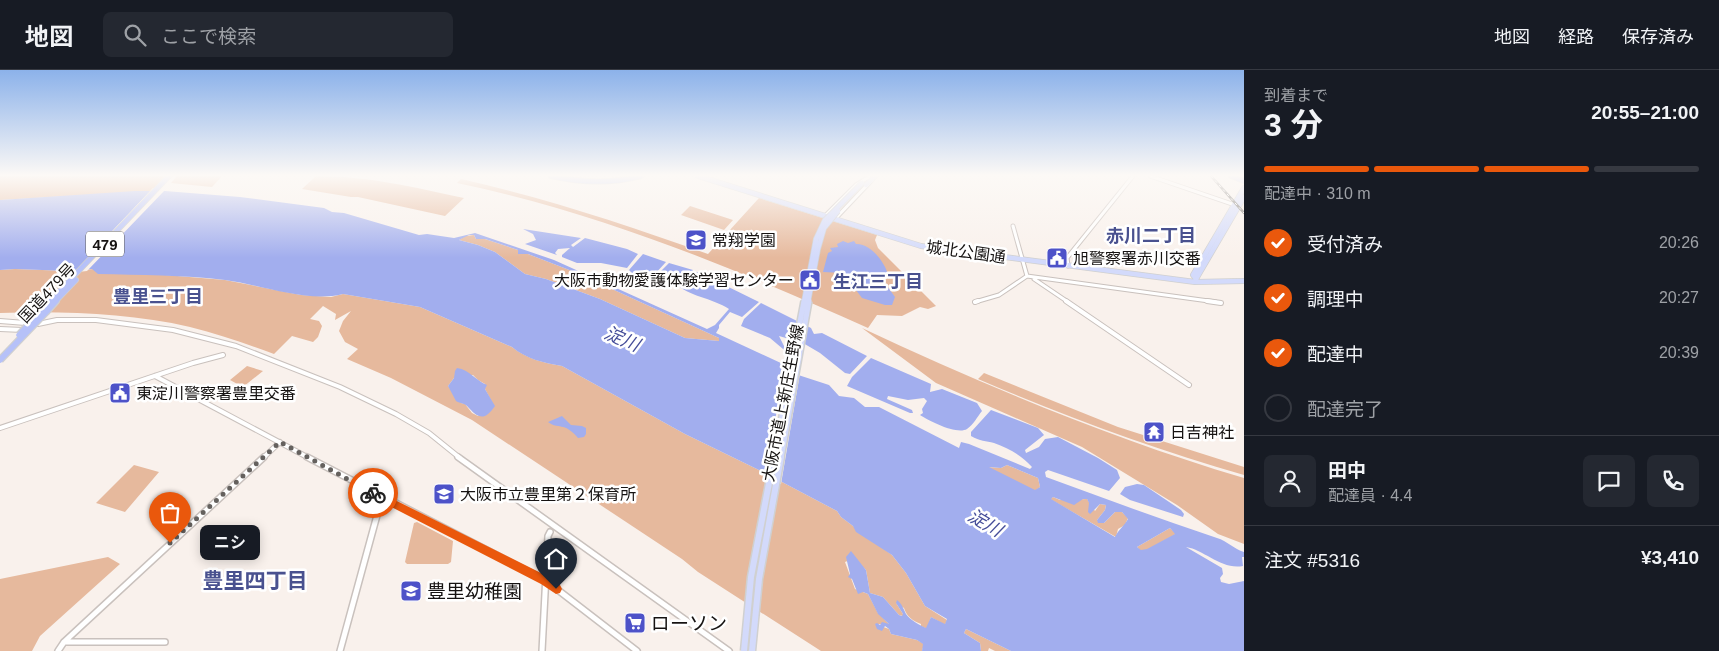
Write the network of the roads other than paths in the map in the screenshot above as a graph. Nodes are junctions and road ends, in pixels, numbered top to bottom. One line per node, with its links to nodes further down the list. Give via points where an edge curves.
1 (145, 203): 27 (highway, 国道479号 / 479, bridge)
2 (146, 203): 29 (highway, 国道479号 / 479, bridge)
3 (787, 203): 14 (main road, 城北公園通)
4 (789, 203): 14 (main road, 城北公園通)
5 (838, 203): 14 (street)
6 (843, 203): 44 (main road, 大阪市道上新庄生野線, bridge, via 825,220 814,244 751,577)
7 (846, 203): 45 (main road, 大阪市道上新庄生野線, bridge, via 828,222 819,241 759,579)
8 (851, 203): 15 (street)
9 (1111, 203): 18 (street, via 1067,258)
10 (1228, 203): 13 (street)
11 (1237, 203): 13 (main road)
12 (1239, 203): 13 (main road)
13 (1236, 206): 21 (main road)
14 (826, 215): 15 (main road, 城北公園通)
15 (836, 218): 17 (main road, 城北公園通, via 921,246)
16 (1013, 226): 17 (street)
17 (1023, 258): 18 (main road, 城北公園通); 19 (street)
18 (1067, 264): 21 (main road, 城北公園通)
19 (1029, 277): 22 (street, via 999,295); 23 (street); 31 (street)
20 (1244, 280): 21 (main road, 城北公園通)
21 (1197, 281)
22 (975, 302)
23 (1221, 303)
24 (0, 322): 25 (street)
25 (38, 324): 26 (street, via 32,330); 43 (street, via 57,320 96,320 197,335 301,371 396,414 429,433 489,480)
26 (0, 330)
27 (0, 355)
28 (224, 355): 30 (street)
29 (0, 360)
30 (155, 376): 32 (street); 33 (street)
31 (1189, 385)
32 (0, 428)
33 (280, 442): 34 (street); 37 (street)
34 (382, 497): 36 (street); 40 (street)
35 (550, 532): 36 (street)
36 (545, 580): 41 (street); 42 (street)
37 (64, 642): 38 (street); 39 (street)
38 (165, 642)
39 (58, 651)
40 (340, 651)
41 (542, 651)
42 (637, 651)
43 (729, 651)
44 (744, 651)
45 (752, 651)

